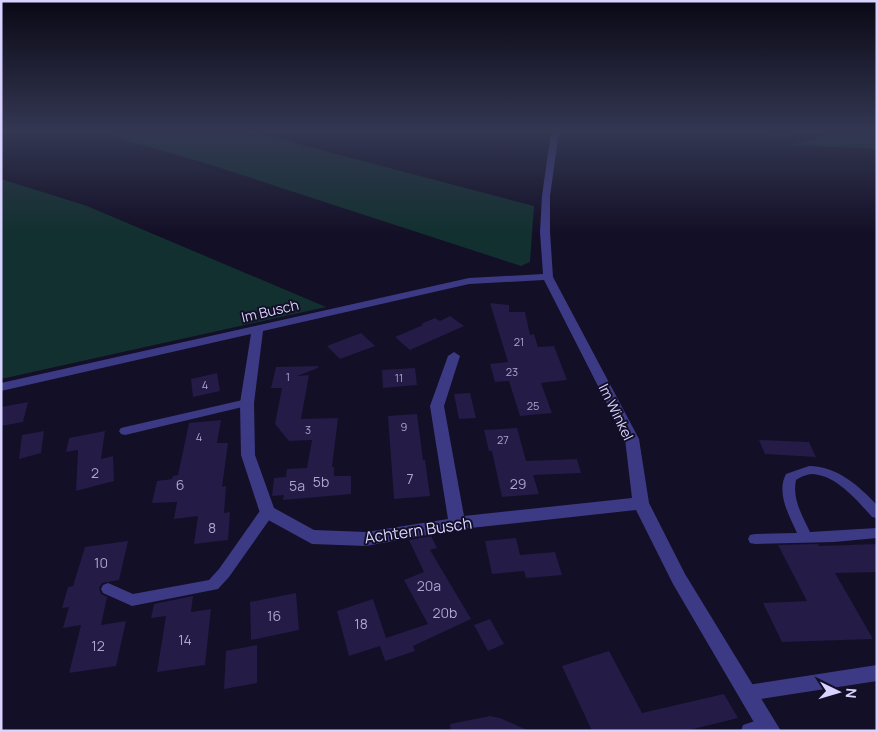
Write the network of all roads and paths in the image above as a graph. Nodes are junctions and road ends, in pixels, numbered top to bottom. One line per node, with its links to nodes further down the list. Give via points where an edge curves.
1 (550, 166): 2 (street, Im Winkel, via 545,232)
2 (548, 277): 3 (street, Im Busch, via 469,281); 8 (street, Im Winkel, via 632,439)
3 (257, 330): 5 (street, Im Busch); 6 (street)
4 (454, 356): 11 (street, via 437,406)
5 (1, 387)
6 (247, 404): 7 (lane); 9 (street, via 248,455)
7 (124, 432)
8 (641, 503): 11 (street, Achtern Busch); 17 (street, Im Winkel, via 679,579)
9 (267, 512): 11 (street, Achtern Busch, via 312,537 366,540); 15 (lane, via 213,585 132,600)
10 (877, 514): 13 (lane, via 844,483 830,475 812,470 800,472 790,477 787,486 788,498)
11 (457, 524)
12 (877, 533): 13 (lane)
13 (805, 538): 14 (lane)
14 (755, 539)
15 (108, 589)
16 (877, 673): 17 (lane)
17 (747, 693): 18 (street, Im Winkel)
18 (769, 728): 19 (lane)
19 (749, 731)

